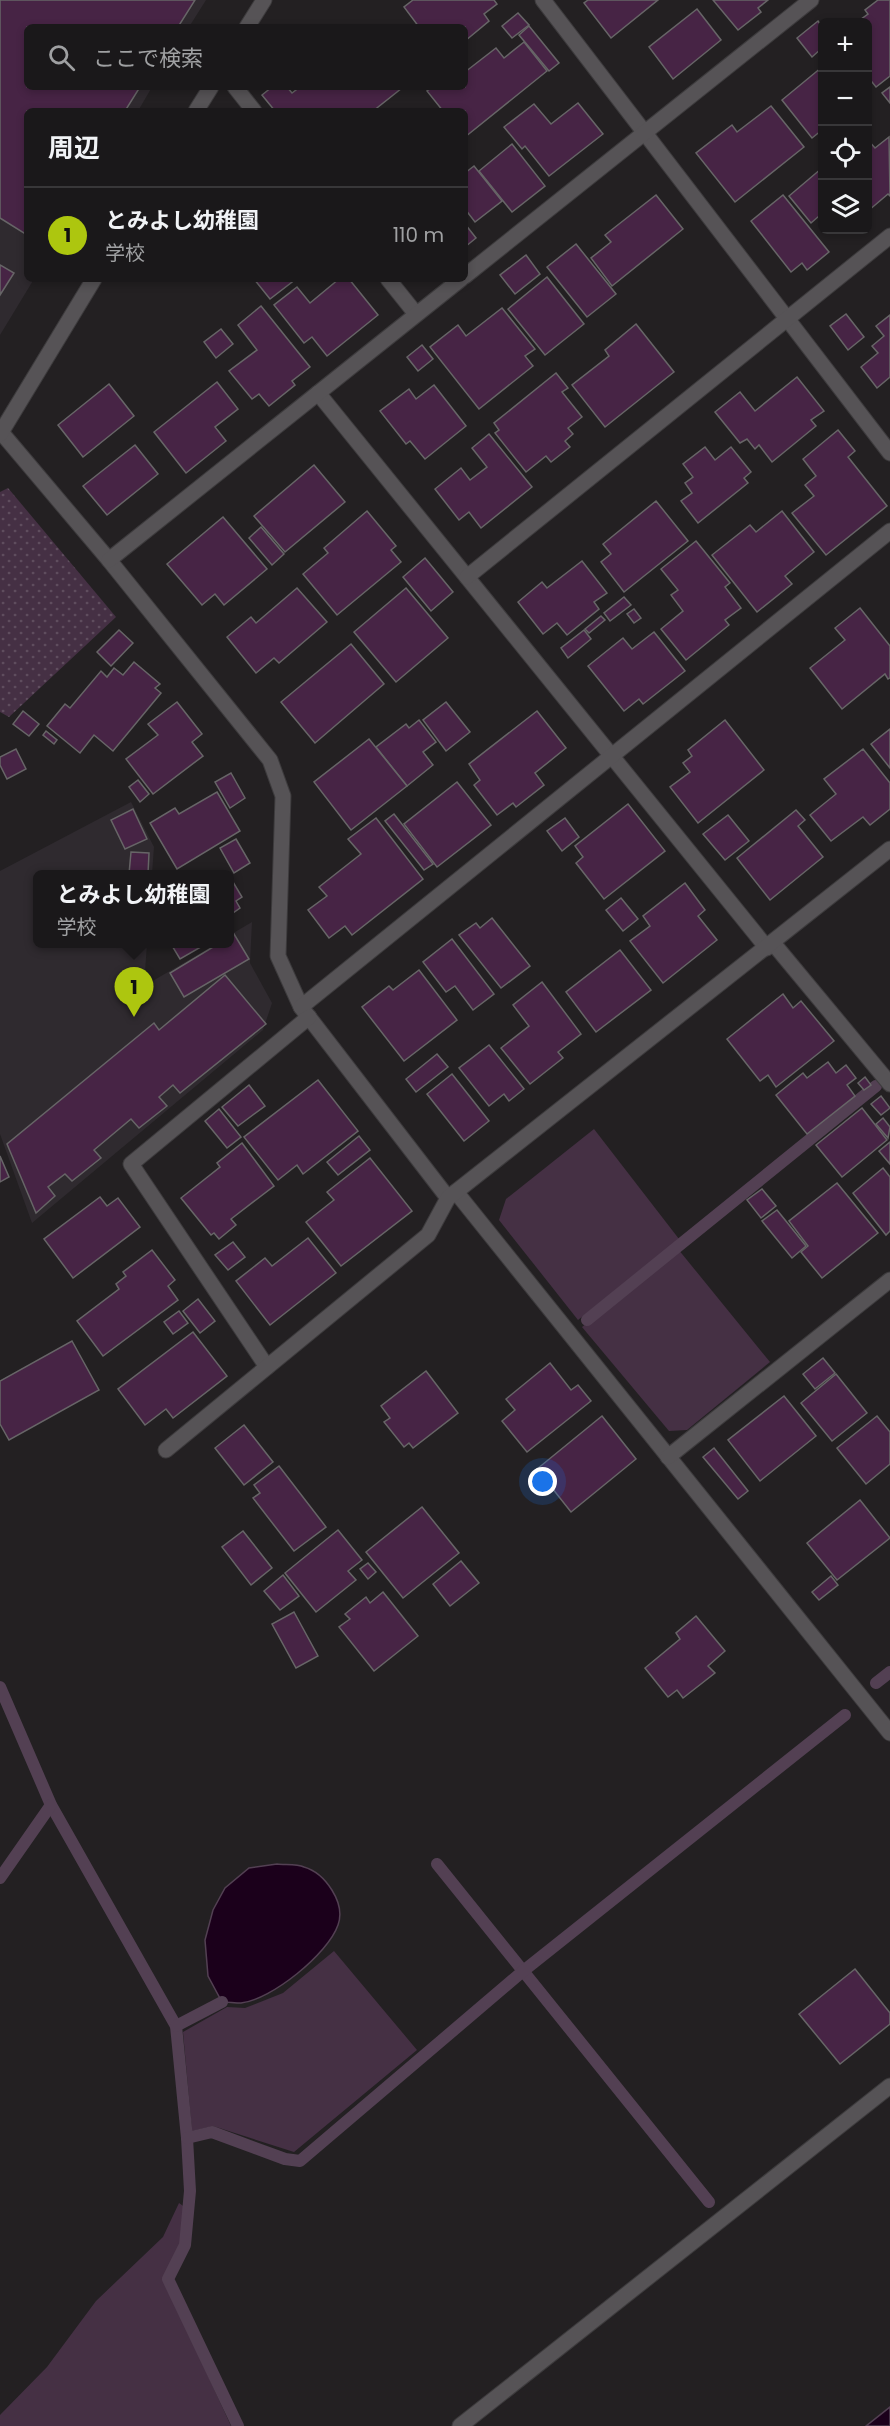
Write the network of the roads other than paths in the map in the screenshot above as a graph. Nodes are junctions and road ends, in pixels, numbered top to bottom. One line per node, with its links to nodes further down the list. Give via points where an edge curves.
1 (264, 0): 4 (street)
2 (543, 0): 9 (street)
3 (811, 0): 9 (street)
4 (249, 24)
5 (208, 90): 7 (street)
6 (237, 90): 8 (street)
7 (198, 108)
8 (252, 108)
9 (645, 132): 11 (street); 16 (street)
10 (890, 236): 16 (street)
11 (468, 274)
12 (92, 282): 18 (street)
13 (390, 282): 15 (street)
14 (457, 282): 15 (street)
15 (416, 314): 17 (street)
16 (787, 319): 19 (street); 22 (street)
17 (318, 393): 21 (street); 22 (street)
18 (0, 433): 21 (street)
19 (890, 453)
20 (890, 531): 23 (street)
21 (109, 560): 26 (street, via 270,760 283,796 278,956)
22 (467, 577): 23 (street)
23 (611, 756): 25 (street); 26 (street)
24 (890, 849): 25 (street)
25 (770, 945): 27 (street); 28 (street)
26 (305, 1012): 28 (street); 30 (street, via 131,1164)
27 (890, 1084)
28 (452, 1195): 30 (street, via 428,1235); 32 (street)
29 (890, 1280): 32 (street)
30 (267, 1367): 31 (street)
31 (166, 1450)
32 (668, 1457): 33 (street)
33 (890, 1733)
34 (890, 2086): 35 (street)
35 (460, 2426)

